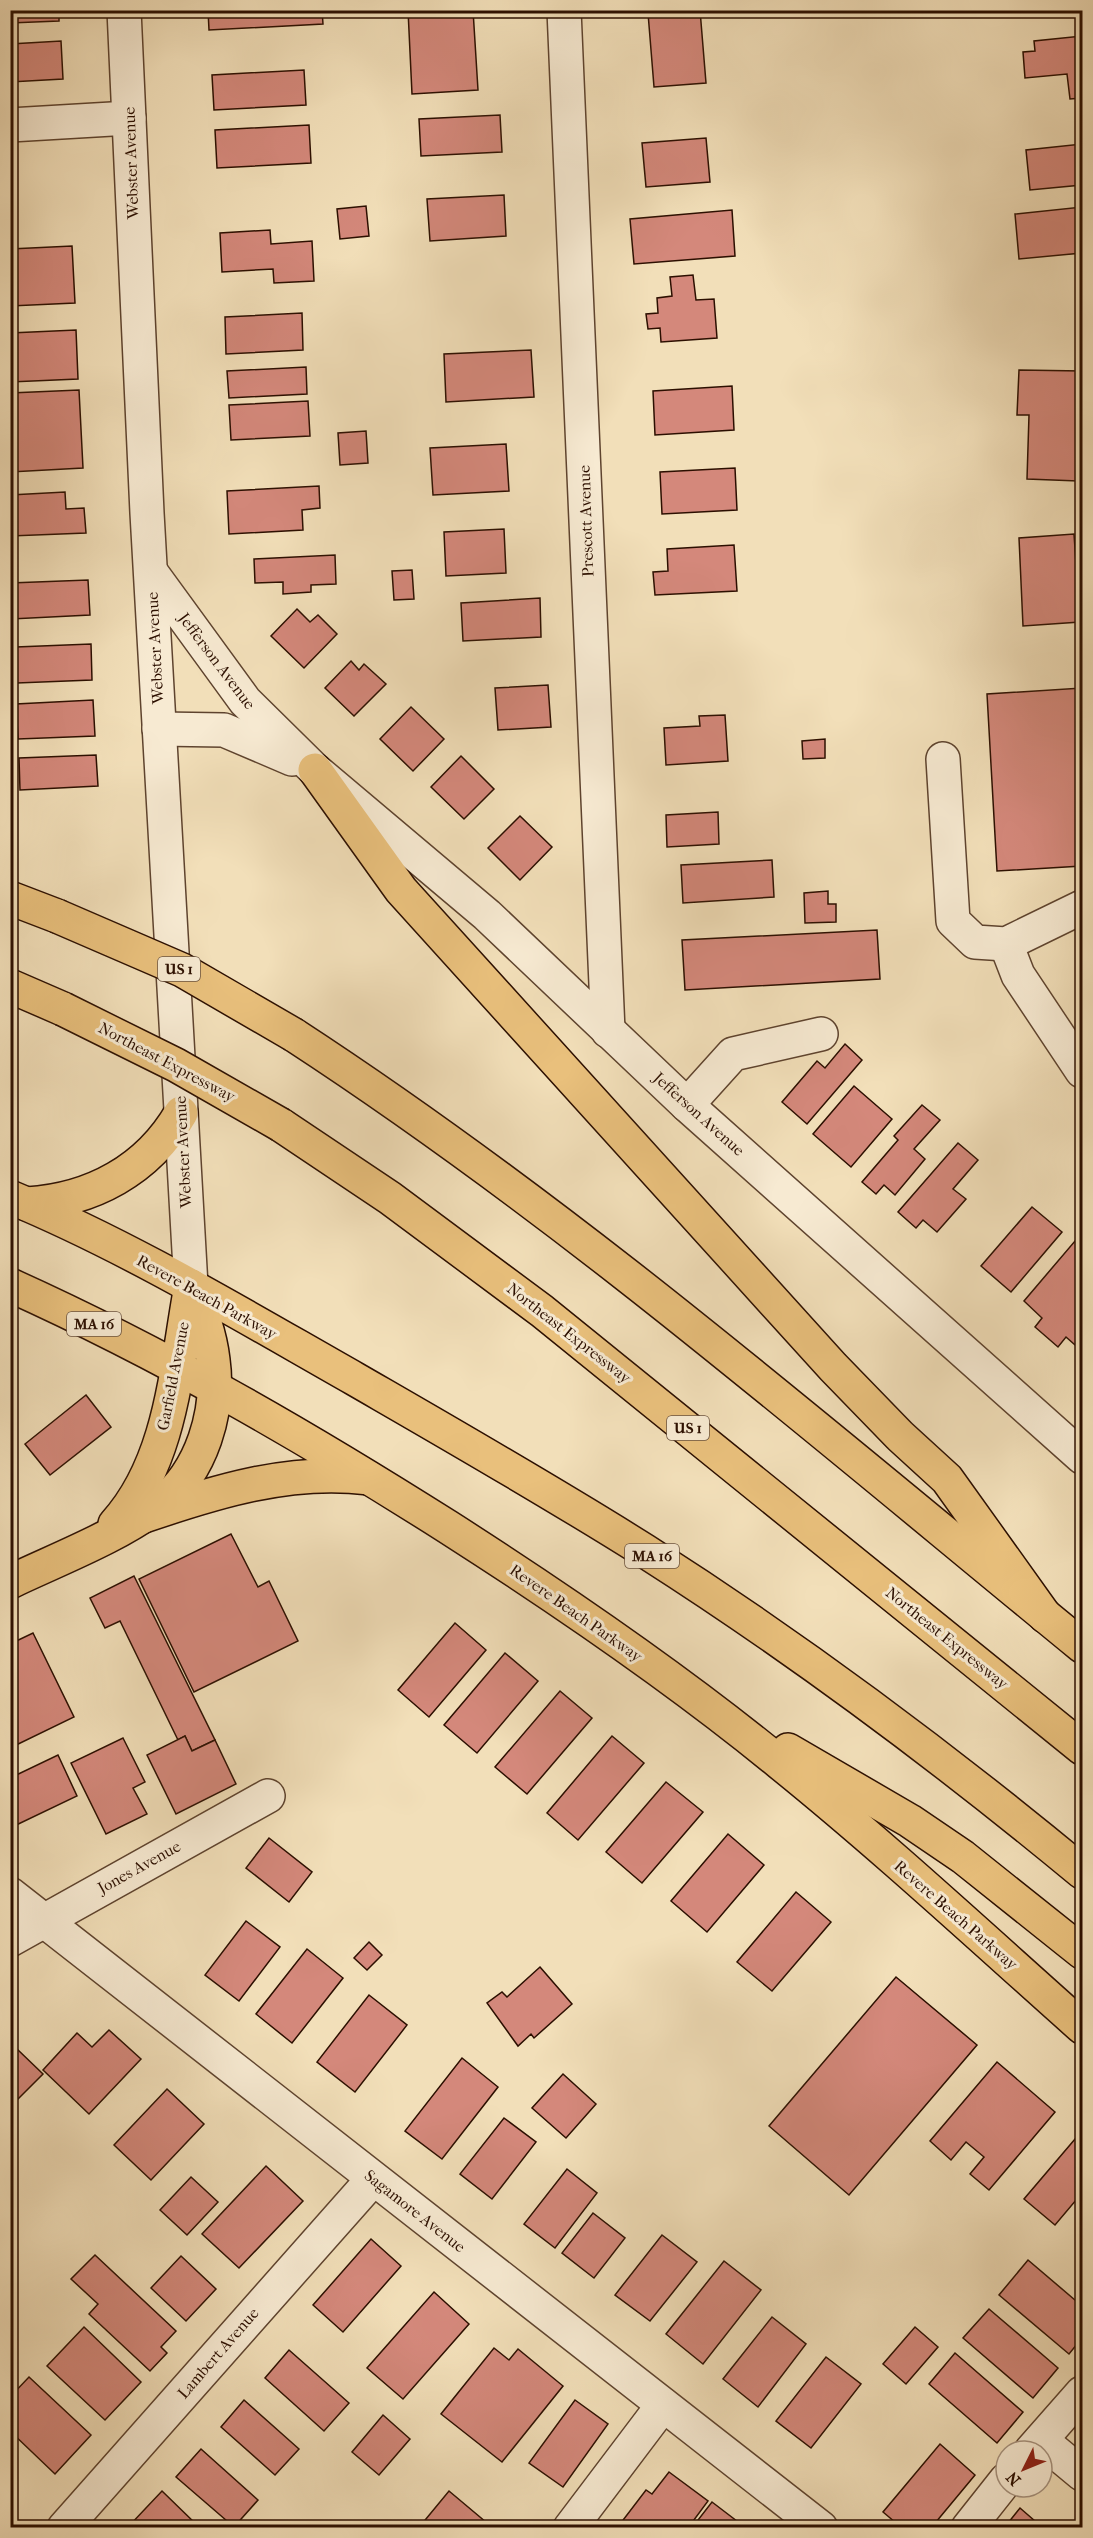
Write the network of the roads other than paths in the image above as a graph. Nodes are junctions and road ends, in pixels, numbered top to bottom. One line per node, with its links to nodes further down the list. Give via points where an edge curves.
1 (124, 10): 3 (street, Webster Avenue)
2 (564, 10): 13 (street, Prescott Avenue)
3 (129, 118): 4 (street); 5 (street, Webster Avenue)
4 (10, 125)
5 (151, 572): 6 (street, Webster Avenue); 8 (street, Jefferson Avenue, via 244,701)
6 (159, 729): 8 (street, Jefferson Avenue, via 224,730); 17 (street, Webster Avenue)
7 (943, 759): 11 (street, via 953,921 975,942)
8 (315, 771): 13 (street, Jefferson Avenue, via 487,915); 28 (main road, via 401,890 840,1374 946,1479)
9 (10, 898): 28 (main road, US 1, bridge, via 182,970 294,1035 403,1107 560,1221)
10 (1083, 907): 11 (street)
11 (1006, 944): 15 (street, via 1018,975)
12 (10, 986): 31 (main road, Northeast Expressway / US 1, bridge, via 176,1065 281,1125 390,1198 542,1311)
13 (608, 1031): 16 (street, Jefferson Avenue)
14 (821, 1034): 16 (street, via 733,1054)
15 (1083, 1071)
16 (687, 1105): 23 (street, Jefferson Avenue)
17 (181, 1113): 18 (main road, via 148,1155 103,1187 68,1200); 20 (street, Webster Avenue)
18 (19, 1201): 20 (main road, Revere Beach Parkway / MA 16)
19 (10, 1285): 21 (main road, Revere Beach Parkway / MA 16)
20 (191, 1286): 21 (main road, Garfield Avenue); 22 (main road, Garfield Avenue, via 210,1339); 33 (main road, Revere Beach Parkway / MA 16, via 535,1482 664,1564 844,1689)
21 (176, 1365): 22 (main road, Revere Beach Parkway / MA 16); 26 (main road, Garfield Avenue, via 163,1433 144,1485 125,1514)
22 (214, 1385): 24 (main road, Revere Beach Parkway / MA 16); 25 (main road, Garfield Avenue, via 208,1425 195,1464 174,1491)
23 (1083, 1457)
24 (374, 1479): 25 (main road, via 330,1475 267,1481); 30 (main road, Revere Beach Parkway / MA 16, via 581,1615)
25 (141, 1517): 26 (main road, Garfield Avenue)
26 (101, 1538): 27 (main road, Garfield Avenue)
27 (10, 1582)
28 (1045, 1616): 29 (main road, US 1)
29 (1083, 1646)
30 (686, 1690): 37 (main road, via 910,1821 988,1875); 38 (main road, Revere Beach Parkway / MA 16, via 816,1792)
31 (1083, 1748)
32 (268, 1796): 35 (street, Jones Avenue)
33 (1083, 1872)
34 (10, 1894): 35 (street, Sagamore Avenue)
35 (43, 1920): 36 (street, Jones Avenue); 39 (street, Sagamore Avenue)
36 (10, 1940)
37 (1083, 1952)
38 (1083, 2027)
39 (373, 2178): 41 (street, Sagamore Avenue); 46 (street, Lambert Avenue)
40 (1083, 2393): 42 (street)
41 (663, 2405): 47 (street); 48 (street, Sagamore Avenue)
42 (1042, 2439)
43 (1054, 2457): 44 (street)
44 (1083, 2474)
45 (994, 2495): 49 (street)
46 (64, 2528)
47 (570, 2528)
48 (821, 2528)
49 (968, 2528)

